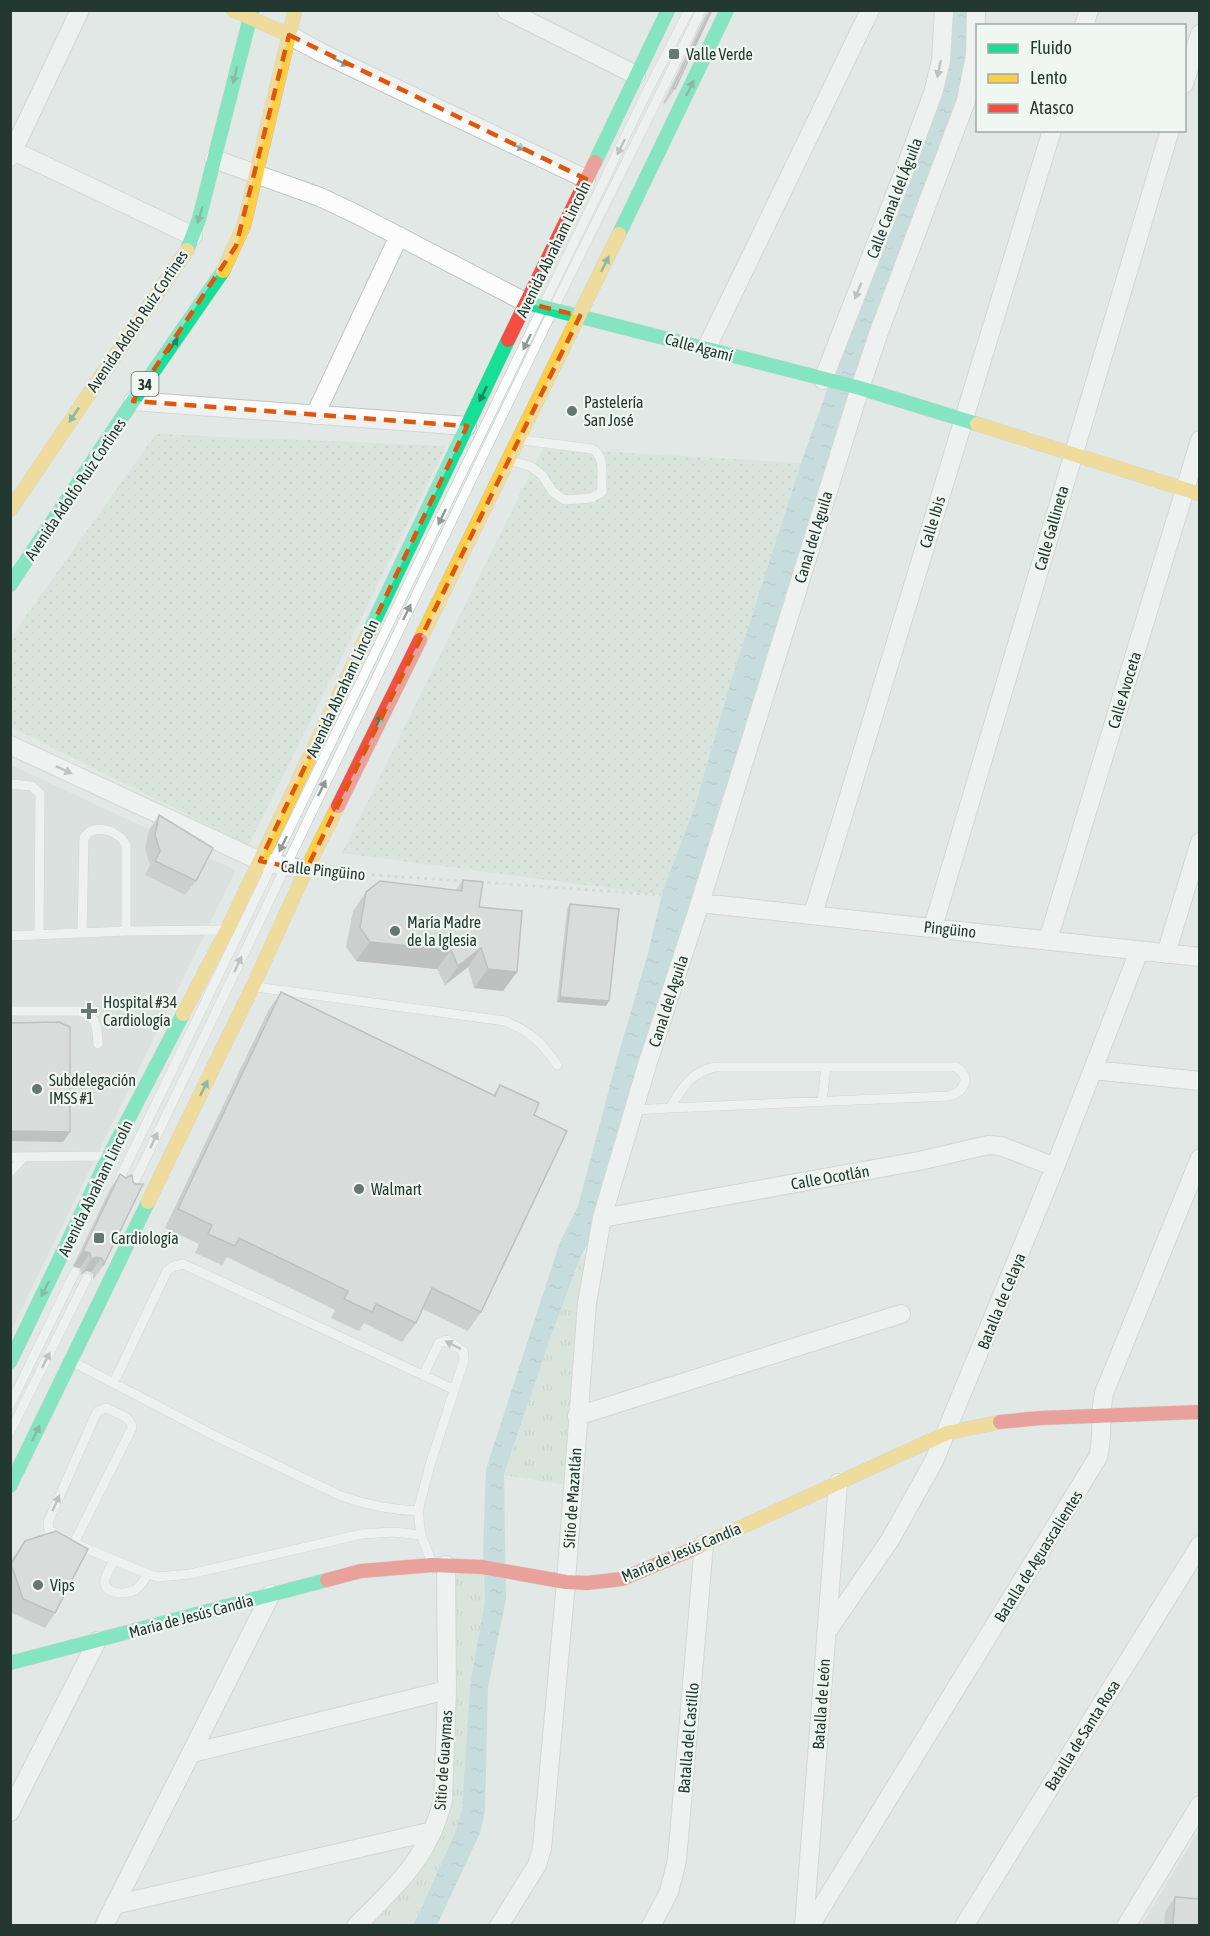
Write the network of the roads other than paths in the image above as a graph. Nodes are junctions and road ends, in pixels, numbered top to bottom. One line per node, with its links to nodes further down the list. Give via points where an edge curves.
1 (80, 10): 19 (street)
2 (233, 10): 12 (main road)
3 (295, 10): 14 (main road, 34)
4 (506, 10): 15 (street)
5 (668, 10): 15 (main road, Avenida Abraham Lincoln)
6 (689, 10): 25 (lane, one-way to 25)
7 (701, 10): 25 (lane, via 658,100)
8 (727, 10): 26 (main road, one-way to 8)
9 (870, 10): 27 (street)
10 (944, 10): 28 (street, Calle Canal del Águila, one-way to 28, via 941,61 933,93)
11 (975, 10): 29 (street, Canal del Aguila, via 975,55 966,101)
12 (251, 14): 14 (main road); 20 (main road, Avenida Adolfo Ruíz Cortines / 34, one-way to 20)
13 (1200, 34): 16 (street)
14 (290, 35): 21 (main road, 34); 22 (street, one-way to 22)
15 (636, 75): 22 (main road, Avenida Abraham Lincoln)
16 (1186, 81)
17 (1051, 132): 32 (street, Calle Ibis)
18 (1169, 132): 36 (street, Calle Gallineta)
19 (12, 154): 23 (street)
20 (214, 159): 21 (street, Calle Agamí); 23 (main road, Avenida Adolfo Ruíz Cortines / 34, one-way to 23)
21 (257, 173): 24 (street, Calle Agamí, via 320,197); 30 (main road, Avenida Adolfo Ruíz Cortínes / 34, one-way to 21, via 226,267 244,225)
22 (586, 179): 25 (main road, Avenida Abraham Lincoln)
23 (193, 236): 39 (main road, Avenida Adolfo Ruíz Cortines / 34, one-way to 39, via 174,271)
24 (399, 236): 25 (street, Calle Agamí); 31 (street)
25 (541, 307): 26 (main road, Calle Agamí); 33 (main road, Avenida Abraham Lincoln, one-way to 33); 44 (lane)
26 (580, 316): 27 (main road, Calle Agamí); 34 (main road)
27 (706, 349): 28 (main road, Calle Agamí)
28 (826, 381): 29 (main road, Calle Agamí)
29 (855, 387): 32 (main road, Calle Agamí); 46 (street, Canal del Aguila)
30 (133, 401): 31 (street); 40 (main road, Avenida Adolfo Ruíz Cortínes / 34)
31 (315, 415): 33 (street)
32 (963, 421): 36 (main road, Calle Agamí); 47 (street, Calle Ibis)
33 (467, 426): 44 (main road, Avenida Abraham Lincoln)
34 (519, 439): 37 (main road); 37 (lane, via 592,448 601,457 602,492 591,498 565,500 530,466)
35 (1200, 440): 38 (street, Calle Avoceta)
36 (1073, 454): 38 (main road, Calle Agamí); 48 (street, Calle Gallineta)
37 (508, 460): 45 (main road, one-way to 37)
38 (1192, 492): 54 (street, Calle Avoceta)
39 (10, 510)
40 (10, 585)
41 (10, 745): 44 (street, Calle Pingüino, one-way to 44)
42 (10, 784): 52 (lane, via 32,786 40,794)
43 (1200, 842): 56 (street)
44 (272, 864): 45 (street, Calle Pingüino); 49 (main road, Avenida Abraham Lincoln); 75 (lane); 76 (lane, one-way to 44)
45 (306, 870): 58 (main road)
46 (700, 903): 47 (street, Pingüino); 62 (street, Canal del Aguila)
47 (813, 914): 48 (street, Pingüino)
48 (933, 927): 54 (street, Pingüino)
49 (227, 930): 50 (lane); 69 (main road, Avenida Abraham Lincoln)
50 (126, 931): 51 (lane); 51 (lane, via 126,845 115,832 92,830 84,838)
51 (82, 932): 52 (lane)
52 (39, 934): 53 (lane)
53 (10, 936)
54 (1048, 940): 55 (street, Pingüino)
55 (1139, 951): 56 (street, Pingüino); 64 (street, Batalla de Celaya)
56 (1166, 954): 57 (street, Pingüino)
57 (1200, 957)
58 (253, 986): 61 (lane, via 505,1021 524,1029 544,1046); 81 (main road, one-way to 58)
59 (10, 1011): 60 (lane, via 88,1014 97,1028)
60 (98, 1044)
61 (557, 1065)
62 (647, 1065): 68 (street, Sitio de Mazatlán)
63 (826, 1067): 66 (lane); 66 (lane, via 956,1067 961,1070 965,1085 949,1096); 67 (lane, via 707,1069 685,1084)
64 (1094, 1070): 65 (street); 73 (street, Batalla de Celaya)
65 (1200, 1081)
66 (822, 1102): 67 (lane)
67 (670, 1108): 68 (lane)
68 (634, 1110): 77 (street, Sitio de Mazatlán)
69 (109, 1156): 71 (lane); 82 (main road, Avenida Abraham Lincoln, one-way to 82)
70 (10, 1157): 71 (lane)
71 (24, 1157): 74 (lane)
72 (1200, 1158): 89 (street, Batalla de Aguascalientes, via 1104,1393)
73 (1054, 1167): 77 (street, Calle Ocotlán, via 1001,1146 988,1145); 91 (street, Batalla de Celaya)
74 (10, 1172)
75 (117, 1186)
76 (129, 1193)
77 (602, 1218): 88 (street, Sitio de Mazatlán, via 587,1303)
78 (75, 1272): 86 (lane)
79 (87, 1278): 90 (lane, one-way to 79)
80 (901, 1314): 88 (street)
81 (72, 1361): 84 (lane); 93 (main road, one-way to 81)
82 (10, 1362)
83 (423, 1376): 84 (lane, via 183,1264 167,1271); 85 (lane); 85 (lane, one-way to 83, via 464,1355 447,1340 436,1347)
84 (114, 1382): 94 (lane, via 341,1496 384,1508)
85 (453, 1389): 94 (lane)
86 (10, 1404)
87 (1200, 1412): 89 (main road, María de Jesús Candía)
88 (577, 1416): 102 (street, Sitio de Mazatlán)
89 (1100, 1417): 91 (main road, María de Jesús Candía, via 996,1421); 118 (street, Batalla de Aguascalientes, via 1101,1444 1091,1470)
90 (10, 1432)
91 (947, 1433): 92 (main road, María de Jesús Candía); 104 (street, Batalla de Celaya, via 902,1520)
92 (838, 1483): 97 (main road, María de Jesús Candía); 104 (street, Batalla de León)
93 (10, 1486)
94 (418, 1511): 95 (lane)
95 (421, 1534): 100 (lane); 101 (lane, via 362,1534 190,1574)
96 (74, 1543): 96 (lane, one-way to 96, via 52,1533 48,1522 96,1414 106,1408 131,1421 132,1428); 99 (lane)
97 (704, 1544): 102 (main road, María de Jesús Candía, via 622,1579 587,1584); 116 (street, Batalla del Castillo, via 677,1860 669,1892)
98 (1200, 1545): 119 (street, Batalla de Santa Rosa)
99 (114, 1560): 101 (lane); 101 (lane, via 105,1579 105,1585 113,1592 133,1591)
100 (439, 1565): 102 (main road, María de Jesús Candía, via 508,1570); 103 (main road, María de Jesús Candía, via 362,1572); 107 (street, Sitio de Guaymas)
101 (148, 1574)
102 (566, 1582): 115 (street, Sitio de Mazatlán, via 542,1848 533,1871)
103 (271, 1594): 105 (main road, María de Jesús Candía); 108 (street)
104 (826, 1633): 117 (street, Batalla de León)
105 (97, 1641): 106 (main road, María de Jesús Candía); 110 (street)
106 (10, 1663)
107 (447, 1690): 108 (street); 111 (street, Sitio de Guaymas, via 443,1800)
108 (192, 1753): 112 (street)
109 (1200, 1805): 120 (street)
110 (10, 1812)
111 (434, 1831): 112 (street); 114 (street, Sitio de Guaymas, via 414,1865)
112 (114, 1905): 113 (street)
113 (104, 1926)
114 (356, 1926)
115 (499, 1926)
116 (651, 1926)
117 (804, 1926)
118 (810, 1926)
119 (964, 1926)
120 (1126, 1926)

